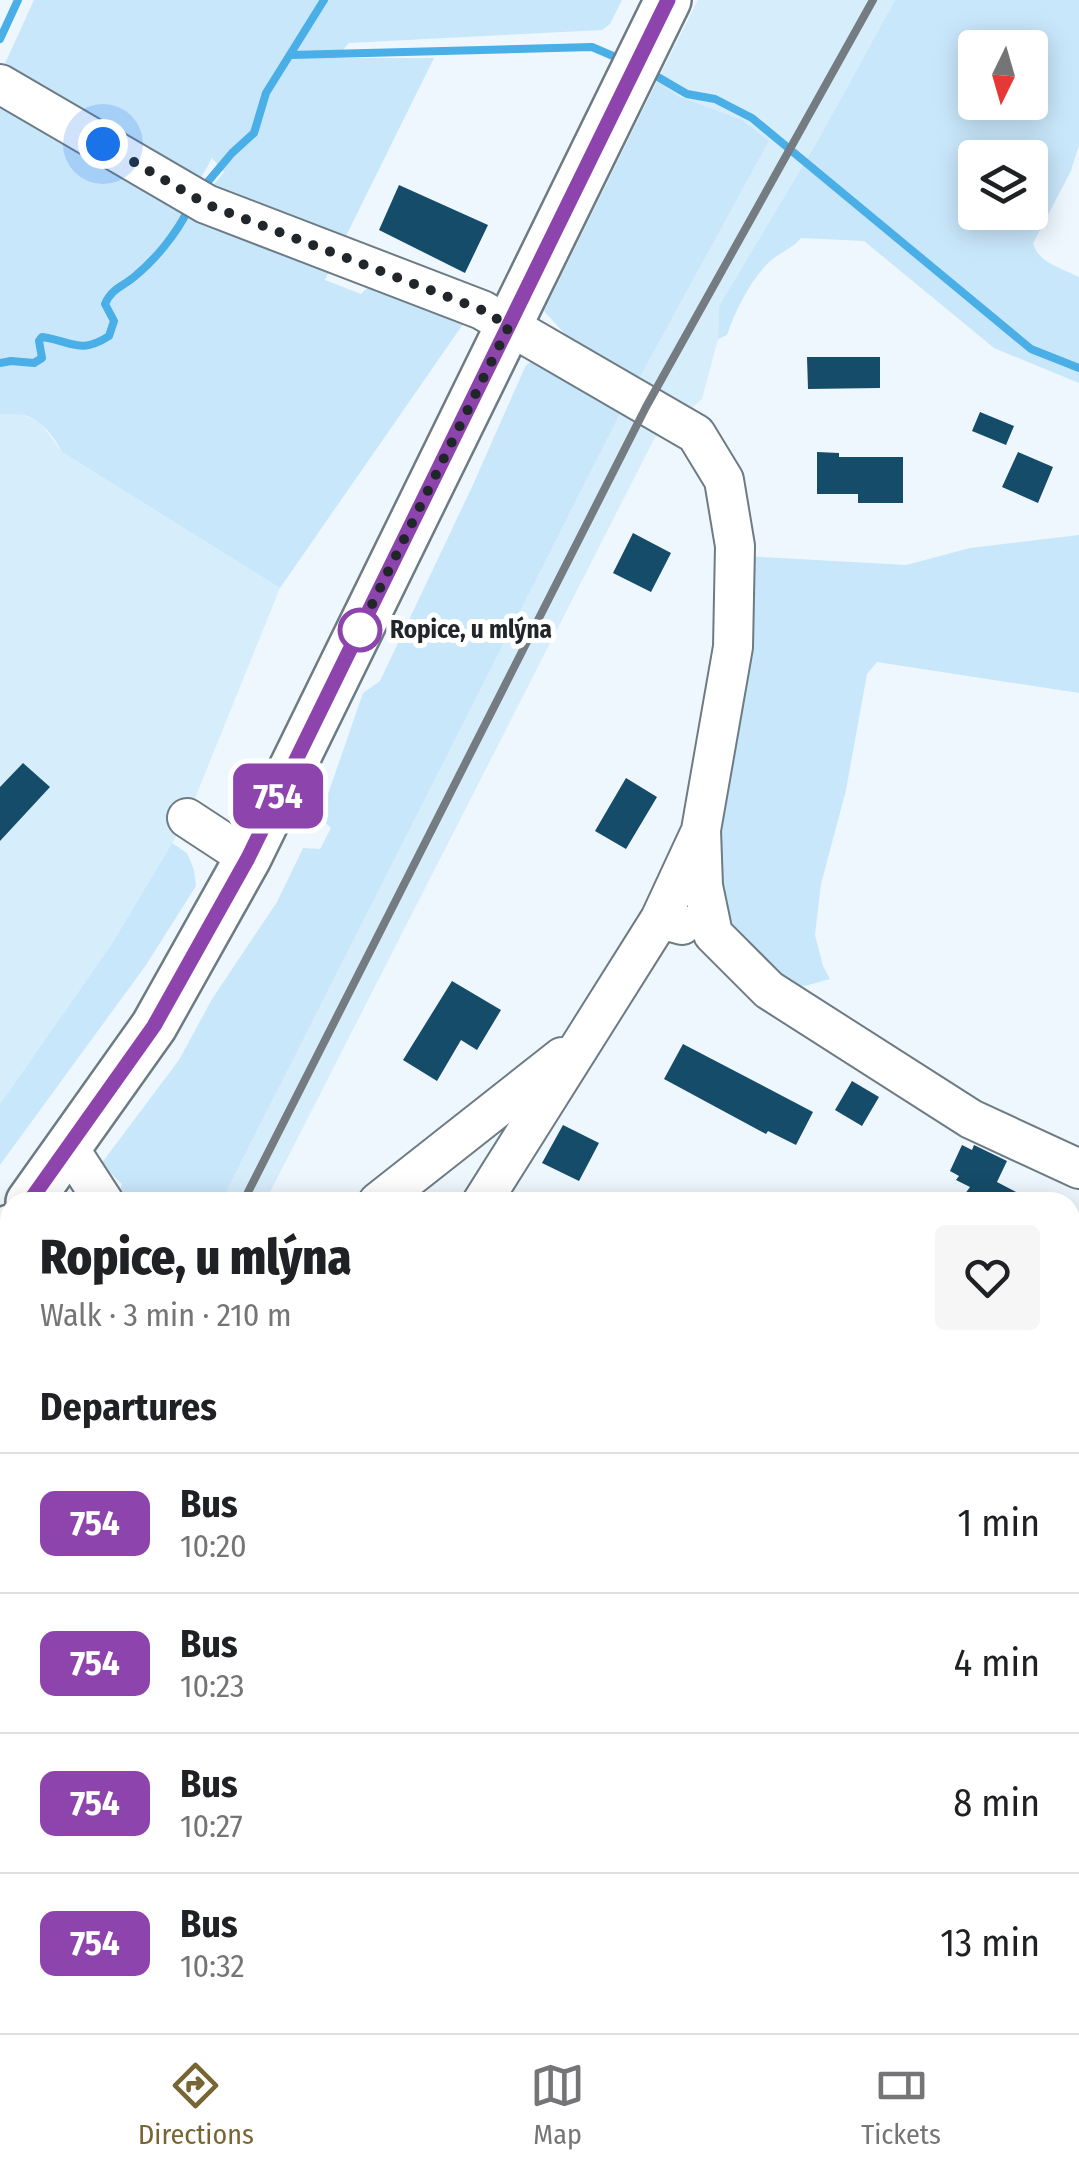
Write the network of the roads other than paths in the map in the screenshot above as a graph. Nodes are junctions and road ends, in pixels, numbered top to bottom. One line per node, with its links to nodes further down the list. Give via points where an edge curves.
1 (651, 35): 3 (main road)
2 (0, 84): 3 (street, via 206,204)
3 (509, 326): 5 (street, via 696,434 724,480 735,546 732,646); 6 (main road)
4 (187, 818): 6 (street)
5 (701, 830): 7 (street); 8 (street)
6 (248, 858): 10 (main road, via 154,1026)
7 (660, 920): 8 (street); 9 (street)
8 (713, 934): 11 (street, via 769,990 972,1119)
9 (583, 1040): 14 (street); 15 (street)
10 (69, 1148): 12 (main road); 13 (street)
11 (1079, 1169)
12 (36, 1192)
13 (98, 1192)
14 (391, 1192)
15 (488, 1192)

